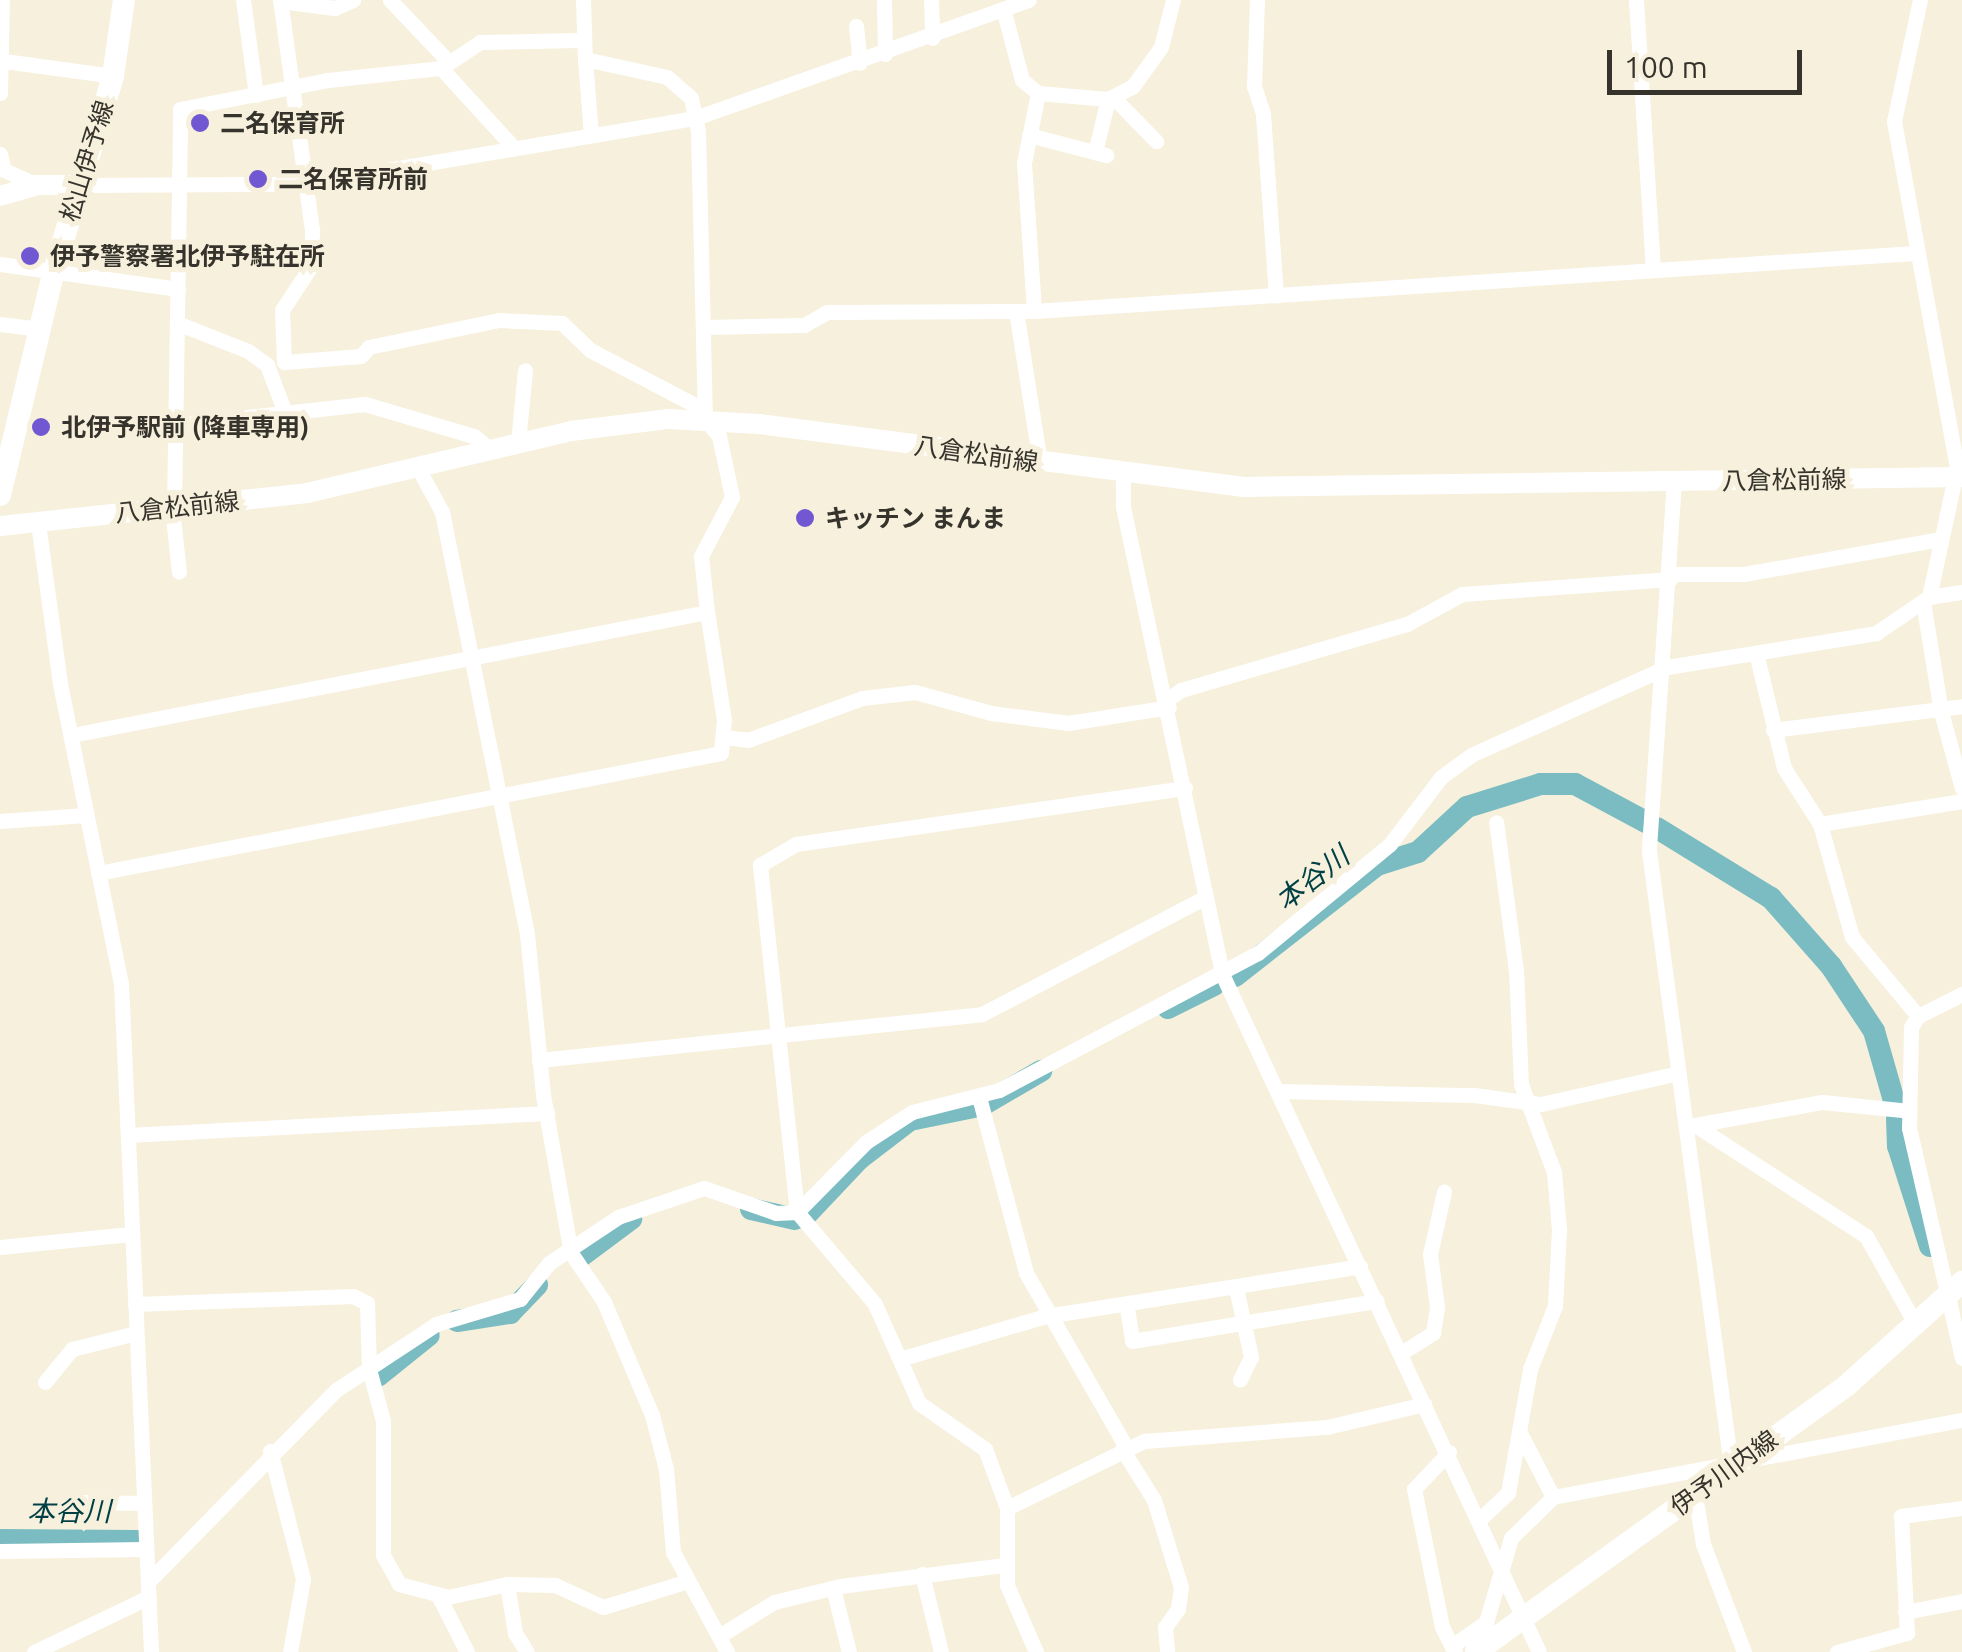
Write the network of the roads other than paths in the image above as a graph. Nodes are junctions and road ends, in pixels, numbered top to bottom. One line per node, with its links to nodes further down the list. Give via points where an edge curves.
1 (2, 0): 21 (street)
2 (124, 0): 24 (main road, 松山伊予線)
3 (243, 0): 28 (street)
4 (280, 0): 5 (street, via 335,8); 25 (street)
5 (352, 0)
6 (390, 0): 23 (street)
7 (583, 0): 18 (street)
8 (884, 0): 19 (street)
9 (930, 0): 17 (street)
10 (1029, 0): 15 (street)
11 (1173, 0): 29 (street, via 1153,65)
12 (1257, 0): 46 (street, via 1254,86 1263,114)
13 (1636, 0): 43 (street)
14 (1920, 0): 41 (street, via 1894,121)
15 (1004, 12): 17 (street); 26 (street, via 1022,80)
16 (856, 26): 22 (street)
17 (932, 38): 19 (street)
18 (580, 40): 20 (street); 23 (street, via 480,42)
19 (884, 54): 22 (street)
20 (585, 58): 30 (street, via 677,82 686,88); 31 (street)
21 (4, 61): 24 (street); 27 (street)
22 (860, 63): 30 (street)
23 (444, 64): 25 (street); 34 (street)
24 (113, 76): 38 (main road, 松山伊予線)
25 (291, 89): 28 (street); 36 (street)
26 (1038, 92): 29 (street); 32 (street)
27 (0, 93)
28 (256, 96): 39 (street, via 180,109)
29 (1111, 98): 32 (street, via 1100,153); 33 (street)
30 (695, 118): 31 (street); 51 (street)
31 (591, 135): 34 (street)
32 (1030, 135): 48 (street, via 1024,163)
33 (1156, 141)
34 (514, 148): 36 (street)
35 (0, 154): 37 (street, via 4,170)
36 (304, 184): 39 (street); 53 (street, via 311,266 282,310)
37 (38, 185): 38 (main road); 40 (main road)
38 (79, 185): 39 (street); 44 (main road, 松山伊予線)
39 (180, 186): 45 (street)
40 (0, 196)
41 (1915, 253): 43 (street); 64 (street)
42 (0, 264): 44 (street)
43 (1654, 268): 46 (street)
44 (53, 274): 45 (street); 52 (main road, 松山伊予線)
45 (178, 289): 49 (street)
46 (1276, 296): 48 (street)
47 (1016, 311): 48 (street); 51 (street, via 826,312 804,325); 61 (street)
48 (1034, 311)
49 (177, 323): 55 (street, via 248,351); 58 (street)
50 (0, 324): 52 (street)
51 (706, 327): 57 (street)
52 (39, 329): 66 (main road, 松山伊予線)
53 (284, 362): 55 (street); 57 (street, via 361,356 369,347 499,320 545,320 573,330 590,350 643,382 691,403)
54 (526, 370): 59 (street)
55 (276, 377): 56 (street)
56 (284, 410): 58 (street); 60 (street, via 366,404 474,436)
57 (705, 419): 59 (main road, 八倉松前線, via 618,423); 61 (main road, 八倉松前線); 75 (street, via 726,452 732,496 701,556)
58 (174, 424): 67 (street)
59 (518, 442): 60 (main road, 八倉松前線)
60 (490, 449): 62 (main road, 八倉松前線)
61 (1040, 463): 63 (main road, 八倉松前線)
62 (418, 468): 67 (main road, 八倉松前線, via 307,493); 77 (street, via 442,512)
63 (1123, 476): 65 (main road, 八倉松前線, via 1306,490); 79 (street, via 1123,507)
64 (1959, 477): 65 (main road, 八倉松前線); 70 (street)
65 (1674, 481): 72 (street)
66 (0, 495)
67 (173, 508): 68 (main road, 八倉松前線); 71 (street)
68 (38, 524): 69 (main road, 八倉松前線); 83 (street)
69 (0, 526)
70 (1941, 538): 72 (street, via 1744,574); 74 (street)
71 (178, 572)
72 (1671, 577): 78 (street); 79 (street, via 1462,594 1407,624 1181,690)
73 (1962, 592): 74 (street)
74 (1926, 599): 76 (street, via 1876,633); 81 (street)
75 (707, 612): 77 (street); 84 (street)
76 (1756, 653): 78 (street); 82 (street)
77 (472, 658): 83 (street); 87 (street)
78 (1667, 667): 95 (street, via 1456,765 1390,844 1282,935); 100 (street, via 1650,851)
79 (1168, 704): 84 (street, via 1068,723 991,713 915,692 862,698 748,740); 85 (street)
80 (1962, 706): 81 (street)
81 (1940, 712): 82 (street); 86 (street)
82 (1772, 730): 92 (street, via 1793,788)
83 (72, 736): 89 (street)
84 (725, 737): 87 (street, via 721,753)
85 (1184, 788): 94 (street); 98 (street, via 796,844 775,854 760,866)
86 (1962, 788)
87 (498, 795): 93 (street); 99 (street, via 528,939)
88 (1962, 800): 92 (street)
89 (86, 814): 90 (street); 93 (street)
90 (0, 821)
91 (1496, 822): 103 (street, via 1516,970 1521,1084)
92 (1820, 824): 97 (street, via 1852,937)
93 (98, 874): 107 (street, via 121,983)
94 (1204, 898): 95 (street); 98 (street, via 982,1014)
95 (1222, 974): 101 (street); 102 (street)
96 (1962, 994): 97 (street)
97 (1918, 1016): 104 (street, via 1911,1027)
98 (777, 1036): 99 (street); 109 (street)
99 (539, 1060): 105 (street)
100 (1679, 1073): 103 (street); 106 (street)
101 (1277, 1091): 103 (street, via 1474,1094); 113 (street)
102 (979, 1097): 109 (street, via 925,1107 894,1122); 119 (street, via 1002,1167 1018,1254)
103 (1530, 1104): 131 (street, via 1554,1172 1559,1230 1555,1306 1530,1369)
104 (1910, 1112): 106 (street, via 1822,1102); 115 (street, via 1910,1145)
105 (547, 1113): 107 (street); 112 (street)
106 (1690, 1126): 121 (street, via 1866,1236); 135 (street, via 1730,1459)
107 (128, 1135): 110 (street)
108 (1444, 1192): 123 (street, via 1430,1254 1437,1306 1432,1332)
109 (797, 1212): 112 (street, via 776,1213 725,1190 692,1189 618,1217); 124 (street, via 874,1304)
110 (130, 1234): 111 (street); 117 (street)
111 (0, 1247)
112 (570, 1252): 126 (street, via 541,1270 520,1299 452,1316); 148 (street, via 604,1302 656,1428 669,1538)
113 (1360, 1266): 114 (street); 116 (street)
114 (1236, 1288): 118 (street); 120 (street)
115 (1955, 1289): 121 (main road, 伊予川内線); 125 (street)
116 (1376, 1301): 120 (street); 123 (street)
117 (135, 1304): 122 (street); 126 (street, via 353,1296 367,1303)
118 (1127, 1308): 119 (street); 120 (street, via 1132,1341)
119 (1053, 1318): 124 (street); 132 (street)
120 (1245, 1323): 127 (street, via 1250,1356)
121 (1916, 1325): 135 (main road, 伊予川内線)
122 (136, 1333): 128 (street, via 72,1350); 139 (street)
123 (1401, 1353): 129 (street)
124 (902, 1358): 140 (street, via 919,1404 980,1440)
125 (1962, 1358)
126 (369, 1369): 133 (street); 152 (street, via 384,1421 386,1567 400,1584)
127 (1240, 1380)
128 (44, 1382)
129 (1424, 1404): 132 (street, via 1327,1428); 134 (street)
130 (1962, 1420): 135 (street)
131 (1519, 1431): 137 (street); 142 (street, via 1508,1493)
132 (1124, 1448): 140 (street); 167 (street, via 1154,1500 1181,1587 1178,1609 1165,1627)
133 (270, 1451): 151 (street); 160 (street, via 303,1579)
134 (1449, 1452): 142 (street); 157 (street, via 1414,1489)
135 (1736, 1466): 136 (main road, 伊予川内線); 137 (street, via 1606,1483)
136 (1694, 1495): 155 (main road, 伊予川内線); 170 (street, via 1702,1544)
137 (1553, 1498): 145 (street, via 1521,1522)
138 (83, 1502): 139 (street)
139 (144, 1503): 143 (street)
140 (1007, 1508): 146 (street)
141 (1962, 1508): 154 (street, via 1898,1520)
142 (1480, 1519): 145 (street)
143 (146, 1549): 144 (street); 151 (street)
144 (0, 1551)
145 (1500, 1563): 155 (street); 157 (street, via 1490,1614)
146 (1005, 1565): 147 (street); 166 (street)
147 (922, 1574): 150 (street); 165 (street)
148 (685, 1582): 149 (street, via 603,1607 554,1585); 156 (street)
149 (507, 1584): 152 (street); 162 (street, via 514,1633)
150 (834, 1588): 156 (street, via 757,1608); 164 (street)
151 (148, 1589): 158 (street); 159 (street)
152 (439, 1597): 161 (street)
153 (1962, 1601): 154 (street)
154 (1905, 1612): 171 (street, via 1903,1636)
155 (1525, 1616): 168 (main road, 伊予川内線); 169 (street)
156 (719, 1636): 163 (street)
157 (1453, 1649)
158 (34, 1652)
159 (151, 1652)
160 (290, 1652)
161 (467, 1652)
162 (527, 1652)
163 (727, 1652)
164 (849, 1652)
165 (941, 1652)
166 (1036, 1652)
167 (1166, 1652)
168 (1476, 1652)
169 (1540, 1652)
170 (1744, 1652)
171 (1837, 1652)

